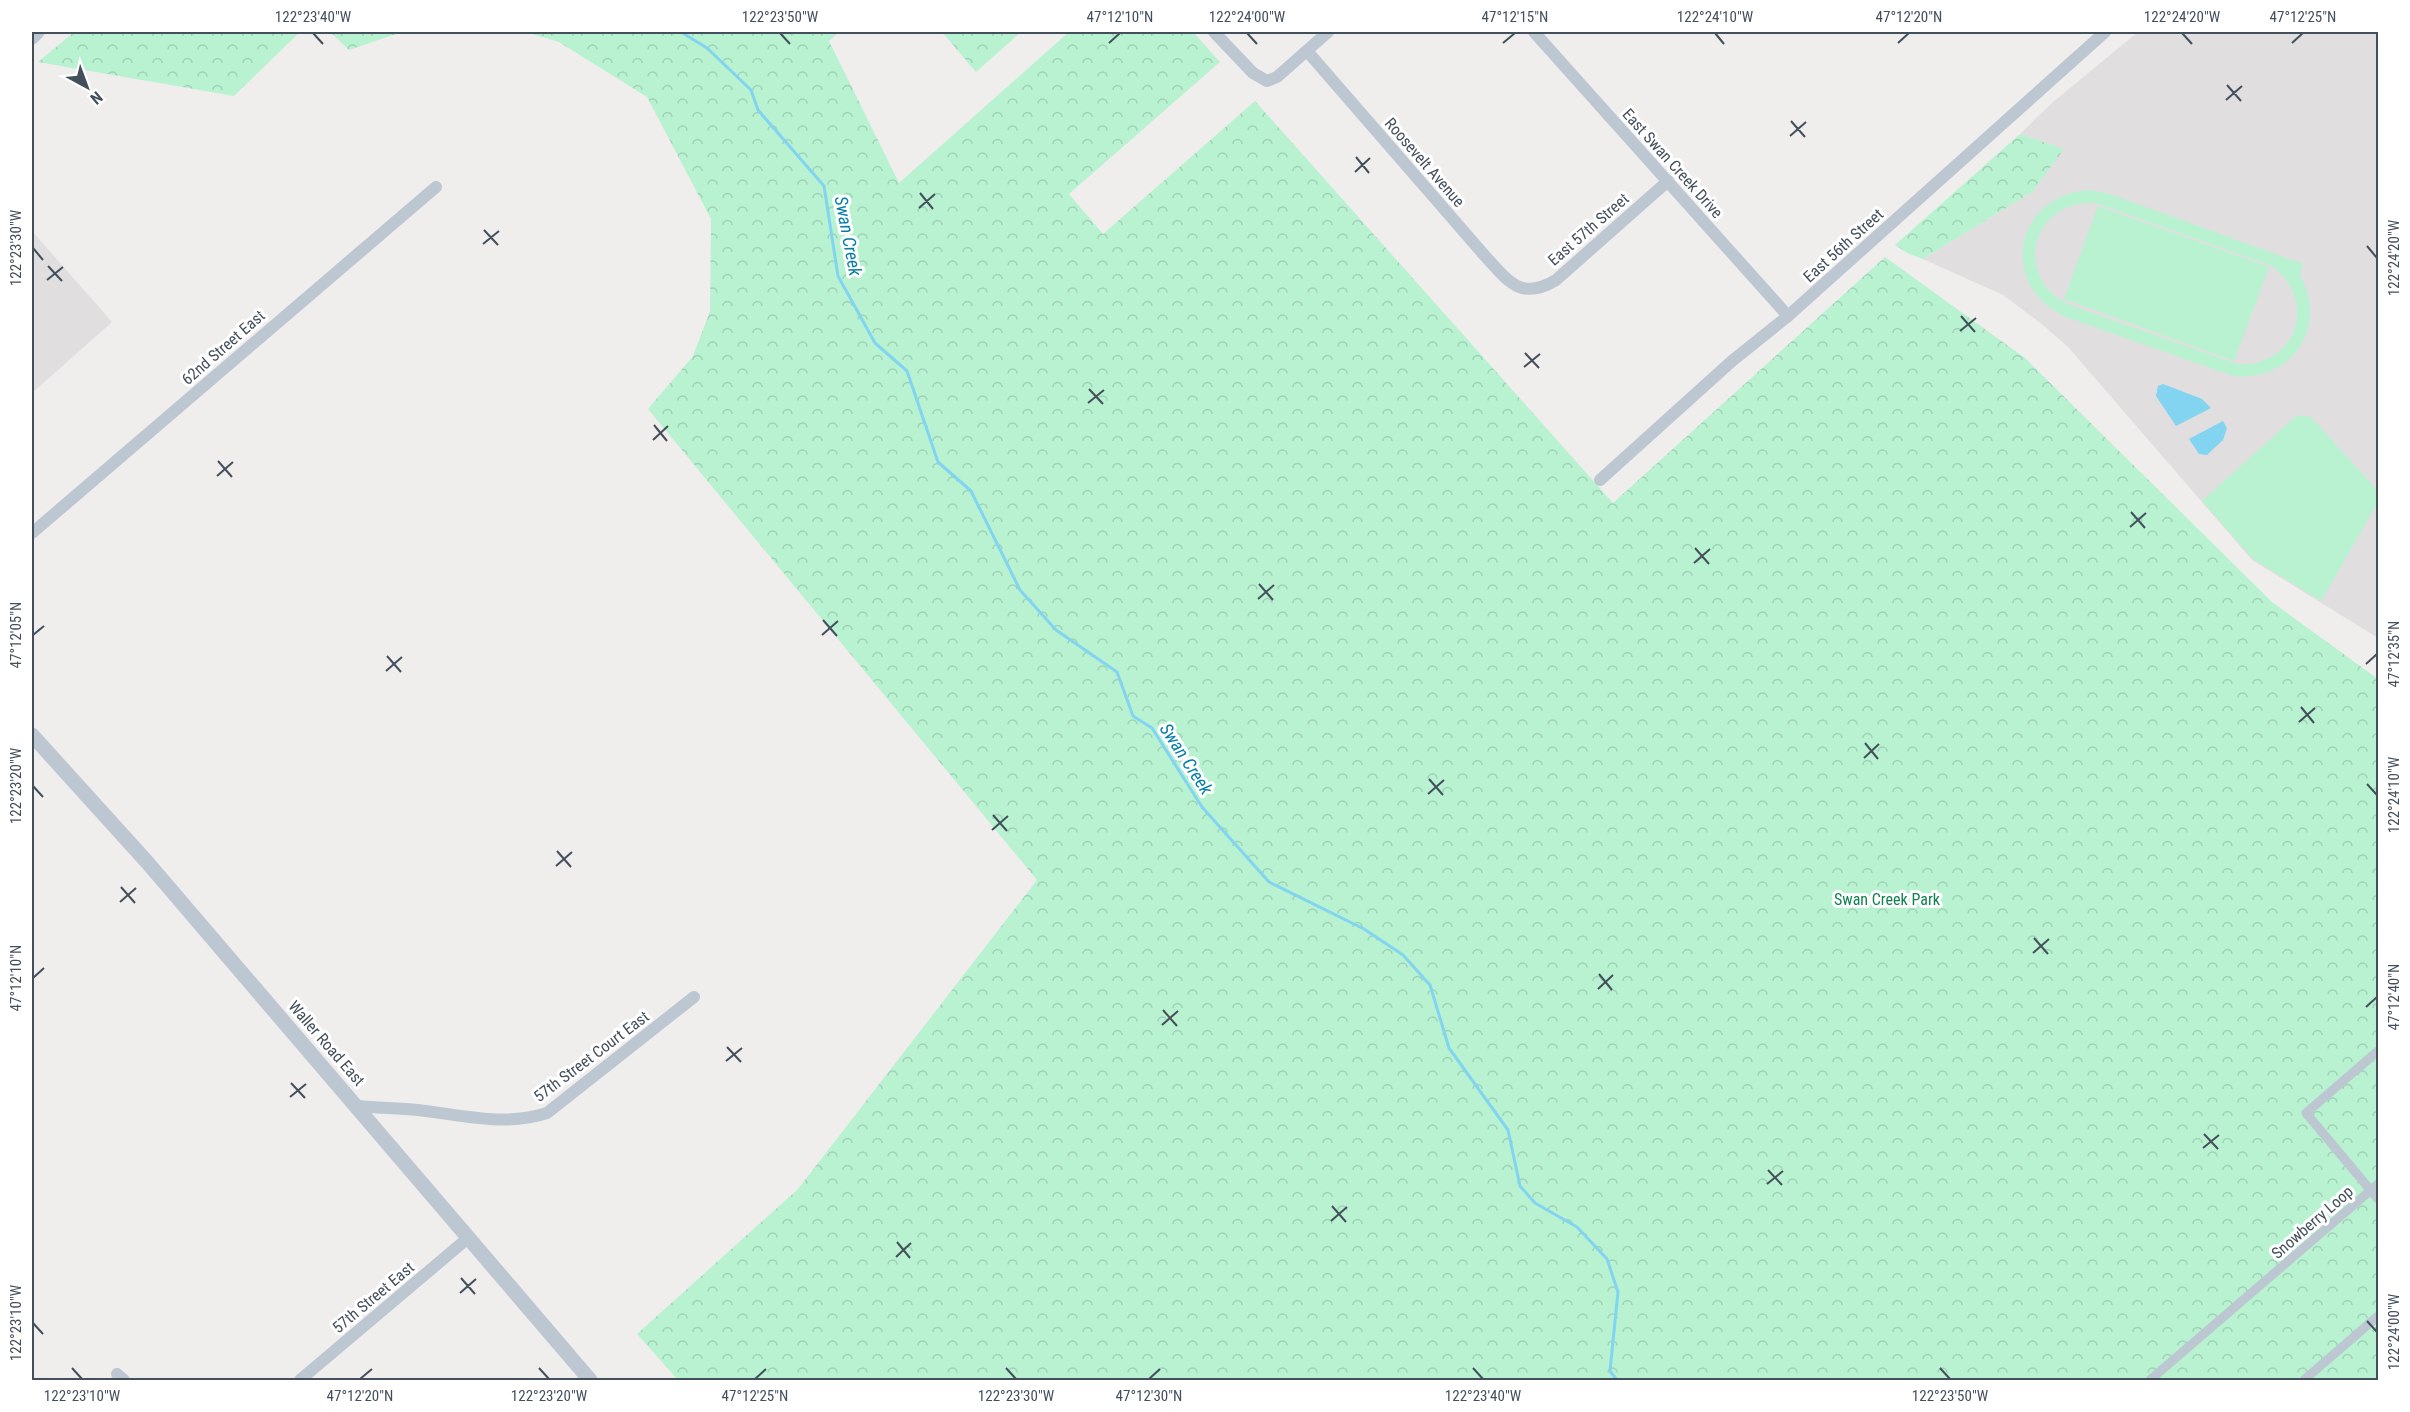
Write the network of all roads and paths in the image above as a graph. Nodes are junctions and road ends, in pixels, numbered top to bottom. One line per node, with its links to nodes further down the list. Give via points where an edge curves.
1 (37, 32): 6 (street)
2 (1214, 32): 7 (street, via 1261,79 1272,80)
3 (1328, 32): 7 (street)
4 (1534, 32): 8 (street, East Swan Creek Drive)
5 (2105, 32): 11 (street, East 56th Street)
6 (32, 37)
7 (1307, 51): 10 (street, Roosevelt Avenue, via 1485,256)
8 (1668, 181): 10 (street, East 57th Street, via 1556,280 1540,289); 11 (street, East Swan Creek Drive)
9 (436, 187): 13 (street, 62nd Street East)
10 (1523, 289)
11 (1788, 316): 12 (street, East 56th Street)
12 (1600, 480)
13 (32, 533)
14 (32, 735): 17 (street, Waller Road East)
15 (694, 997): 17 (street, 57th Street Court East, via 547,1113 528,1120 502,1121)
16 (2379, 1051): 18 (street, Snowberry Loop, via 2306,1113)
17 (358, 1106): 20 (street, Waller Road East)
18 (2375, 1187): 19 (street); 24 (street, Snowberry Loop)
19 (2379, 1199)
20 (468, 1238): 22 (street, 57th Street East); 23 (street, Waller Road East)
21 (2379, 1316): 25 (street)
22 (300, 1380)
23 (590, 1380)
24 (2150, 1380)
25 (2304, 1380)

